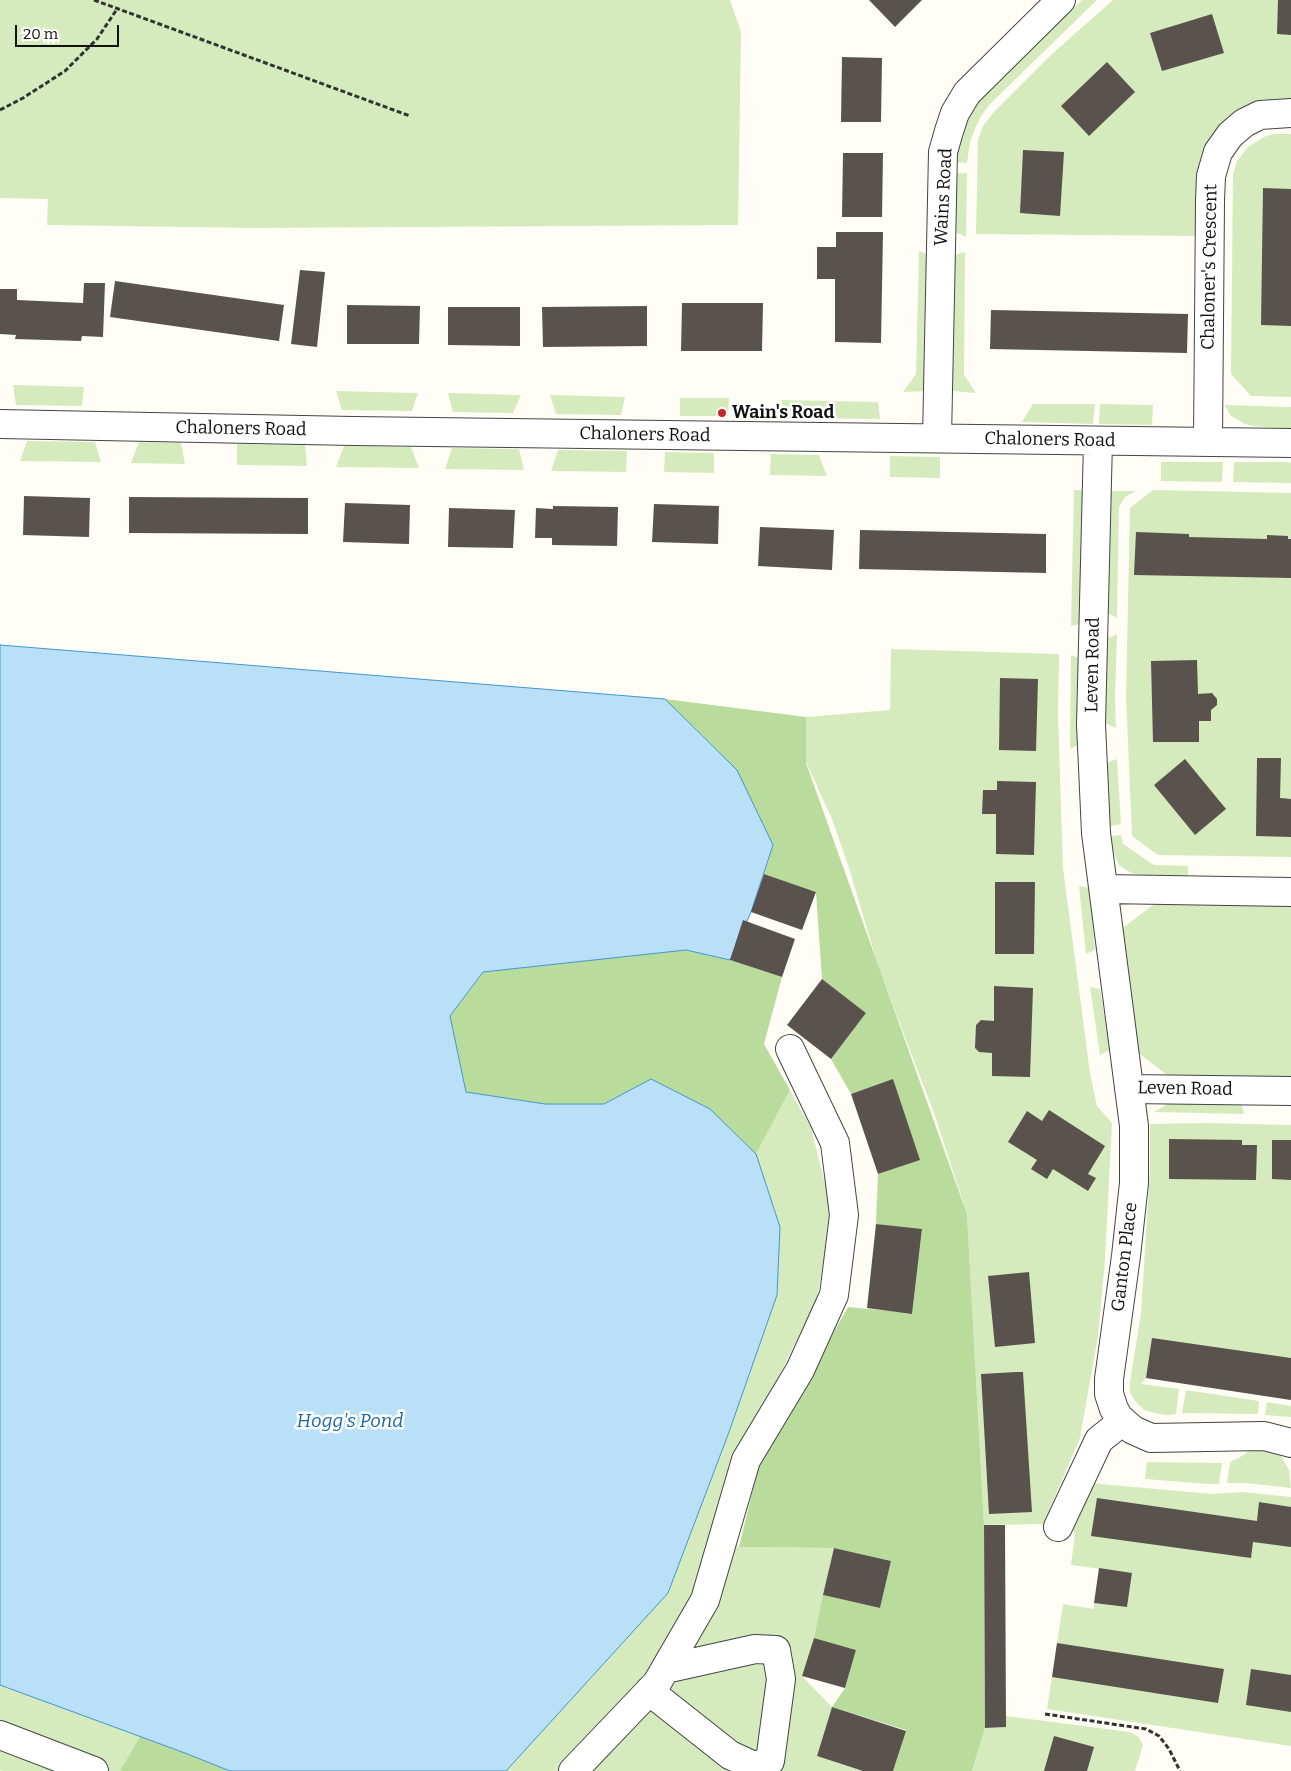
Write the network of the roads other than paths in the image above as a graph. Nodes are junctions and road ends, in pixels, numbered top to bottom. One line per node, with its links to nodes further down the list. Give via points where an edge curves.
1 (1061, 0): 4 (street, Wains Road, via 967,93 949,131 944,152)
2 (1291, 113): 6 (street, Chaloner's Crescent, via 1260,115 1244,123 1218,152 1211,176)
3 (0, 424): 4 (street, Chaloners Road)
4 (937, 438): 5 (street, Chaloners Road)
5 (1098, 441): 6 (street, Chaloners Road); 8 (street, Leven Road, via 1092,724 1096,833)
6 (1208, 441): 7 (street, Chaloners Road)
7 (1291, 443)
8 (1104, 889): 9 (street); 11 (street, Leven Road)
9 (1291, 892)
10 (790, 1050): 16 (street, via 835,1142 844,1215 834,1296 800,1370 746,1460 705,1600)
11 (1128, 1089): 12 (street, Leven Road); 13 (street, Ganton Place, via 1134,1126 1134,1183 1109,1379 1109,1394)
12 (1291, 1091)
13 (1123, 1421): 14 (street, Ganton Place, via 1133,1430 1151,1438 1264,1436); 15 (street, via 1099,1440)
14 (1291, 1442)
15 (1058, 1527)
16 (665, 1669): 17 (street); 17 (street, via 755,1649 776,1650 781,1679 770,1761 754,1766 730,1755)
17 (650, 1691): 20 (street)
18 (0, 1735): 19 (street)
19 (94, 1771)
20 (573, 1771)

